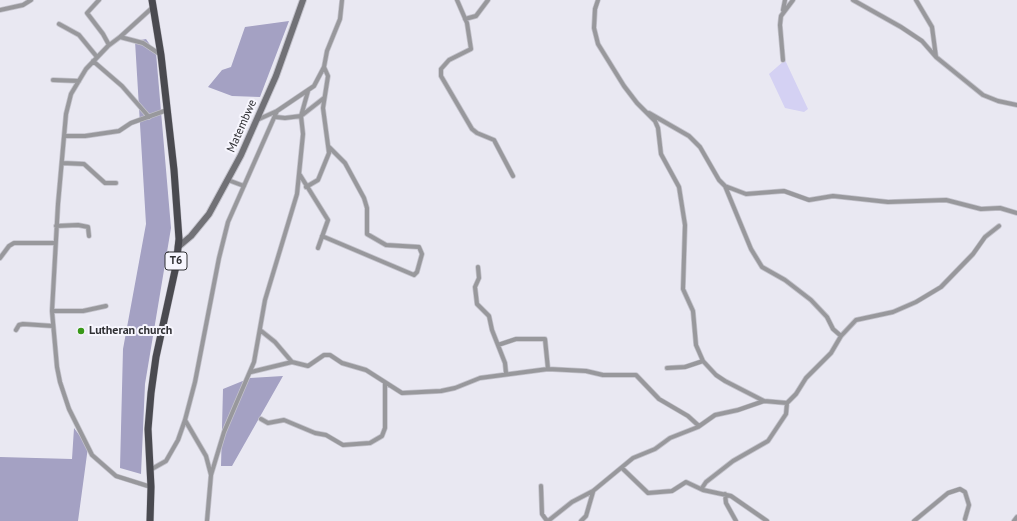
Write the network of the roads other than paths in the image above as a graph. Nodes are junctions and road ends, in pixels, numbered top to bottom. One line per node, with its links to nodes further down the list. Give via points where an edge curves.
1 (31, 0): 13 (street, via 23,5)
2 (99, 0): 18 (street, via 87,13)
3 (303, 0): 36 (main road, Matembwe)
4 (342, 0): 24 (street, via 340,19 327,51)
5 (458, 0): 15 (street)
6 (488, 0): 15 (street, via 476,16)
7 (598, 0): 30 (street, via 594,28 598,44 624,86)
8 (785, 0): 14 (street)
9 (793, 0): 14 (street)
10 (853, 0): 21 (street, via 912,34)
11 (916, 0): 21 (street, via 932,27)
12 (152, 4): 17 (street); 19 (highway, T6)
13 (0, 10)
14 (781, 16): 22 (street)
15 (464, 19): 41 (street, via 467,23 471,49 449,60 441,69 442,76 472,128 494,140)
16 (60, 24): 20 (street, via 79,34)
17 (120, 37): 18 (street); 19 (street, via 143,43)
18 (108, 45): 20 (street)
19 (161, 55): 31 (highway, T6)
20 (97, 56): 23 (street)
21 (936, 57): 29 (street, via 989,98)
22 (783, 60)
23 (93, 61): 26 (street); 33 (street, via 122,86)
24 (324, 67): 27 (street, via 320,78); 28 (street, via 328,76)
25 (53, 80): 26 (street)
26 (79, 81): 37 (street, via 71,94)
27 (308, 91): 32 (street); 35 (street)
28 (324, 97): 35 (street); 38 (street, via 324,120)
29 (1017, 104)
30 (643, 109): 45 (street, via 692,138); 64 (street, via 657,125 661,154 677,182 682,199 685,225 683,289 693,311 696,345)
31 (167, 110): 33 (street); 53 (highway, T6, via 174,170)
32 (277, 110): 34 (street); 36 (street)
33 (149, 116): 37 (street, via 119,131)
34 (276, 116): 35 (street); 44 (street)
35 (301, 116): 40 (street, via 303,134)
36 (257, 120): 42 (main road, Matembwe)
37 (64, 136): 39 (street)
38 (329, 147): 46 (street, via 327,160 318,180); 51 (street, via 345,163 364,198 367,208 367,234 386,245 419,247 422,254 414,275)
39 (62, 163): 43 (street, via 84,164 105,182); 48 (street)
40 (300, 175): 46 (street); 61 (street, via 294,206 265,300)
41 (512, 176)
42 (228, 180): 44 (street); 53 (main road, Matembwe, via 203,223)
43 (116, 183)
44 (244, 186): 74 (street, via 228,222 194,389)
45 (725, 186): 47 (street, via 746,194 784,191 809,200 833,196 888,202 946,200 981,209 1000,208); 62 (street, via 762,267 785,280 811,300)
46 (306, 188): 51 (street, via 327,216 328,223)
47 (1017, 213)
48 (56, 226): 50 (street, via 88,227); 52 (street)
49 (1000, 226): 62 (street, via 985,237 973,254 941,287 893,312 858,319)
50 (89, 236)
51 (322, 236): 54 (street)
52 (55, 243): 55 (street, via 14,243); 58 (street)
53 (178, 247): 77 (highway, T6, via 151,393 148,429)
54 (318, 248)
55 (0, 258)
56 (478, 267): 63 (street, via 479,278 475,287 477,304 488,314)
57 (106, 306): 58 (street, via 84,311)
58 (52, 311): 59 (street)
59 (53, 326): 60 (street, via 23,324); 80 (street, via 60,382 69,409 92,455 116,476)
60 (16, 330)
61 (260, 330): 65 (street, via 275,342); 68 (street)
62 (841, 336): 72 (street, via 831,353 806,378)
63 (498, 345): 67 (street, via 516,339 545,339); 69 (street)
64 (703, 361): 66 (street, via 685,368); 71 (street, via 725,381)
65 (292, 362): 68 (street); 70 (street, via 308,366 330,354 342,363 366,370)
66 (667, 368)
67 (548, 369): 69 (street); 75 (street, via 638,376 659,399 688,416)
68 (251, 372): 78 (street, via 224,432)
69 (506, 373): 70 (street, via 480,378 455,388 425,393 402,393)
70 (385, 383): 73 (street, via 385,428 382,436 370,443 343,445 326,434 284,420 268,423)
71 (764, 401): 72 (street); 75 (street, via 715,415)
72 (787, 403): 81 (street, via 786,414 771,438 729,464 706,482)
73 (261, 419)
74 (185, 420): 77 (street, via 178,440 166,461); 78 (street, via 206,456)
75 (699, 426): 76 (street, via 633,458)
76 (622, 468): 81 (street, via 648,493 672,491 686,482); 82 (street)
77 (149, 470): 80 (highway, T6)
78 (211, 475): 87 (street)
79 (541, 486): 88 (street, via 542,514)
80 (151, 487): 86 (highway, T6)
81 (703, 490): 83 (street)
82 (594, 492): 88 (street, via 572,502); 89 (street, via 586,516)
83 (725, 494): 90 (street, via 726,503); 91 (street)
84 (1017, 517): 93 (street)
85 (965, 519): 92 (street, via 970,505 965,492 960,489 948,493)
86 (150, 521)
87 (207, 521)
88 (548, 521)
89 (581, 521)
90 (736, 521)
91 (767, 521)
92 (914, 521)
93 (1014, 521)

